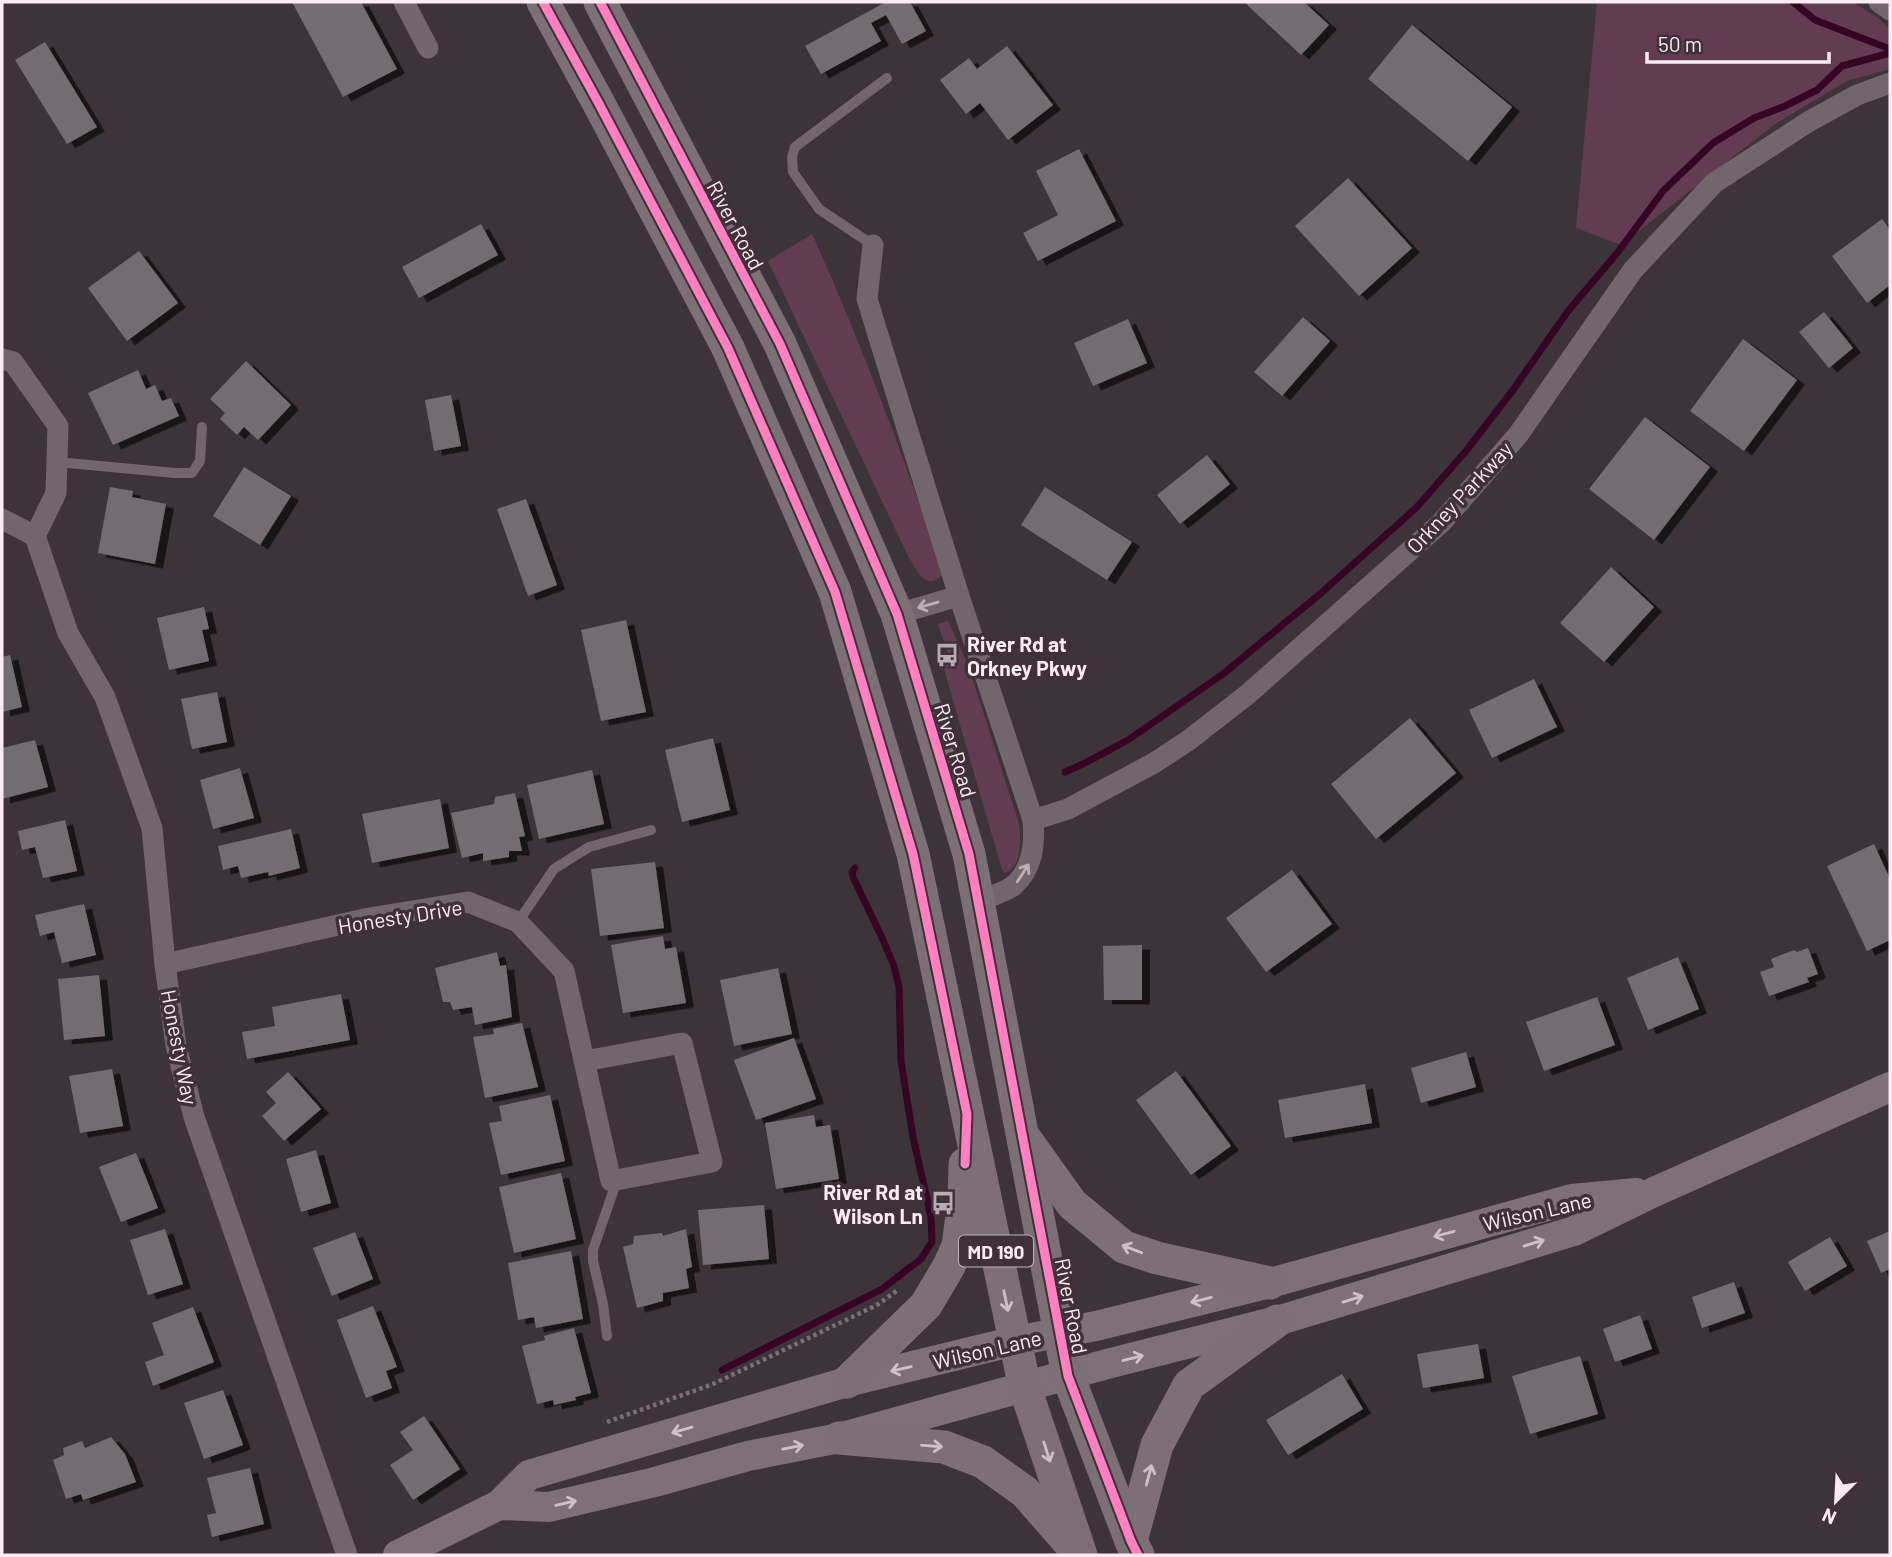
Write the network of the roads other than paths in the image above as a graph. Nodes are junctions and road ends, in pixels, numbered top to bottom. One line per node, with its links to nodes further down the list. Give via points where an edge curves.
1 (404, 2): 6 (street)
2 (543, 2): 24 (main road, MD 190, via 728,348 835,592 913,854)
3 (600, 2): 16 (main road, River Road / MD 190, via 780,344)
4 (1879, 2): 5 (street)
5 (1890, 10)
6 (428, 48)
7 (887, 78): 9 (lane, via 795,147 792,156 793,172 819,209)
8 (1890, 83): 17 (street, Orkney Parkway, via 1808,122 1714,183 1633,270 1518,435 1462,501 1248,694 1154,763 1068,810)
9 (873, 245): 15 (street, via 867,299)
10 (2, 359): 12 (street, via 13,362 58,426)
11 (202, 427): 12 (lane, via 200,461 192,472)
12 (57, 462): 14 (street, via 56,493)
13 (2, 519): 14 (street)
14 (35, 537): 21 (street, Honesty Way, via 68,633 105,697 152,828)
15 (959, 596): 16 (street, one-way to 16); 17 (street)
16 (897, 614): 19 (main road, River Road / MD 190, via 969,854)
17 (1033, 820): 19 (street, one-way to 17, via 1012,888 1023,876 1031,858)
18 (651, 830): 20 (lane, via 589,846 554,869)
19 (977, 901): 25 (main road, River Road / MD 190)
20 (518, 922): 21 (street, Honesty Drive, via 468,902); 22 (street, Honesty Drive, via 564,971)
21 (165, 964): 39 (street, Honesty Way, via 176,1046 194,1117)
22 (584, 1061): 26 (street, Honesty Drive, via 611,1181); 26 (street, via 682,1043 712,1162)
23 (1890, 1087): 27 (main road, Wilson Lane)
24 (967, 1114): 32 (main road, MD 190, one-way to 32); 34 (main road, via 958,1246 926,1305)
25 (1020, 1132): 28 (main road, one-way to 25, via 1124,1247 1072,1204); 30 (main road, River Road / MD 190)
26 (617, 1180): 31 (lane, via 593,1250)
27 (1654, 1192): 28 (main road, Wilson Lane, one-way to 28, via 1572,1199); 29 (main road, Wilson Lane, one-way to 27, via 1574,1231)
28 (1270, 1283): 30 (main road, Wilson Lane, one-way to 30)
29 (1277, 1321): 33 (main road, Wilson Lane, one-way to 29); 38 (main road, one-way to 29, via 1157,1445 1189,1385)
30 (1060, 1332): 32 (main road, Wilson Lane); 33 (main road, River Road / MD 190)
31 (607, 1336)
32 (1015, 1341): 34 (main road, Wilson Lane, one-way to 34); 35 (main road, MD 190)
33 (1068, 1376): 35 (main road, Wilson Lane); 38 (main road, River Road / MD 190)
34 (847, 1382): 37 (main road, Wilson Lane, one-way to 37, via 529,1475)
35 (1025, 1388): 36 (main road, Wilson Lane); 41 (main road, MD 190, one-way to 41)
36 (839, 1438): 37 (main road, Wilson Lane, one-way to 36, via 549,1507 748,1456); 41 (main road, one-way to 41, via 944,1447 983,1462 1025,1492)
37 (499, 1505): 40 (main road, Wilson Lane)
38 (1135, 1548)
39 (347, 1555)
40 (398, 1555)
41 (1081, 1555)

